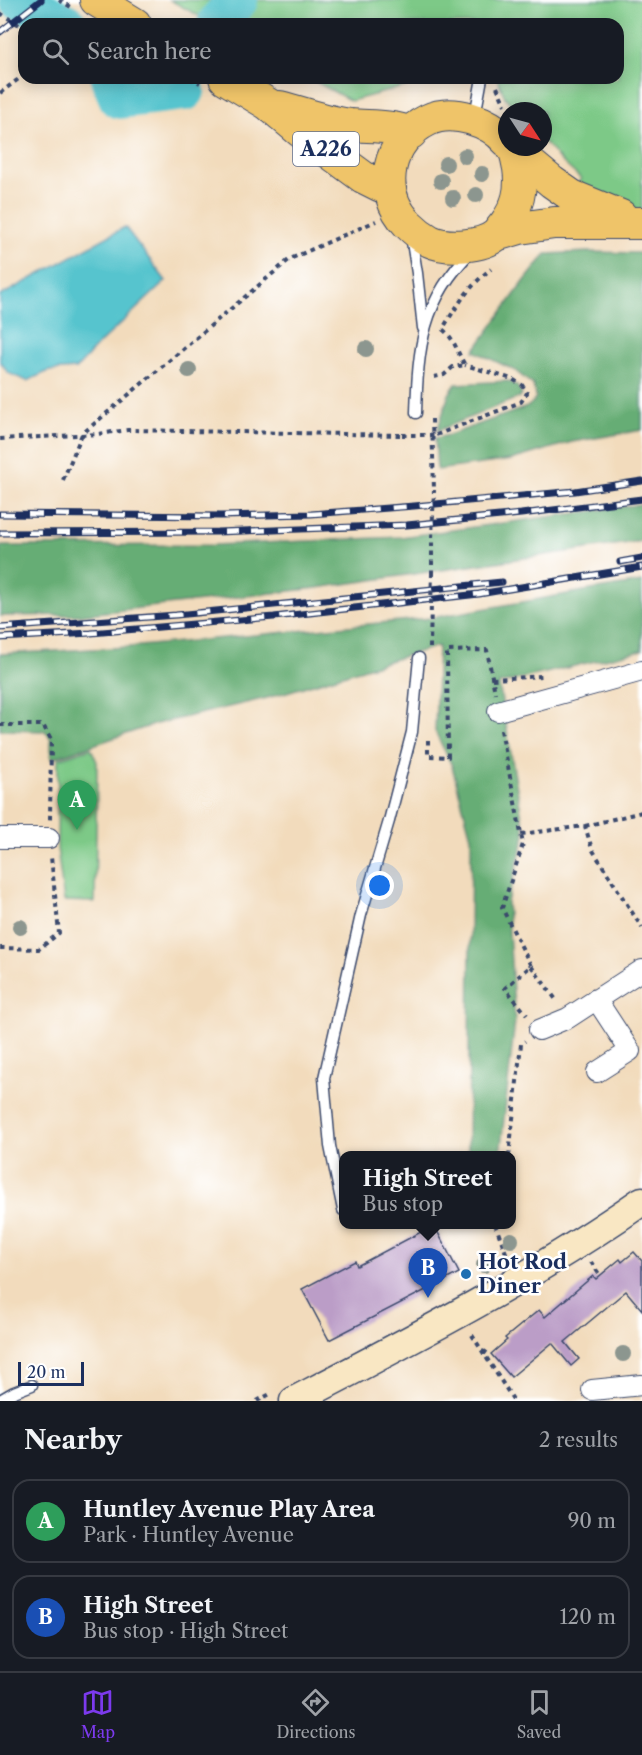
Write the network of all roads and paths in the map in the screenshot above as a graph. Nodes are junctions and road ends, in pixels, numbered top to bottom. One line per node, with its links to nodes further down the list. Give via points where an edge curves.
1 (96, 0): 3 (main road)
2 (0, 14): 4 (path)
3 (125, 18)
4 (18, 24)
5 (18, 80): 9 (path)
6 (219, 84): 11 (main road, A226)
7 (481, 84): 12 (lane)
8 (496, 85): 10 (path)
9 (0, 93)
10 (504, 102)
11 (268, 104): 14 (main road, A226, via 329,121 393,127); 17 (main road, A226, via 298,130 381,186)
12 (474, 119): 13 (main road); 14 (main road, via 429,120)
13 (498, 132)
14 (411, 133): 17 (main road, via 396,151)
15 (514, 156): 19 (main road, via 520,194 514,212)
16 (522, 156): 18 (main road, via 572,196)
17 (386, 215): 19 (main road, via 430,241); 22 (lane, via 417,273); 26 (path, via 290,259)
18 (638, 223): 19 (main road, via 554,223 520,228)
19 (492, 247): 21 (path, via 482,276 455,306); 22 (lane, via 450,276)
20 (446, 314): 21 (path, via 437,335)
21 (442, 329): 23 (path, via 452,338)
22 (423, 331): 25 (lane)
23 (465, 365): 24 (path, via 453,367 440,377); 26 (path, bridge, via 512,379 527,393 521,402 436,435 128,430)
24 (431, 376)
25 (416, 413)
26 (82, 434): 27 (path); 28 (path)
27 (0, 439)
28 (63, 480)
29 (434, 490): 30 (path, bridge)
30 (430, 653)
31 (418, 658): 50 (lane, via 412,732 360,915 324,1078 330,1146)
32 (642, 671): 33 (street)
33 (498, 711): 35 (path, via 487,650 447,651 448,757 428,756); 38 (path)
34 (0, 725): 40 (path, via 43,725 51,739)
35 (428, 733)
36 (642, 812): 37 (path)
37 (585, 826): 38 (path); 41 (path, via 591,849)
38 (521, 834): 43 (path, via 523,844 502,908)
39 (0, 838): 40 (street)
40 (49, 838): 42 (path, via 59,933 39,949)
41 (642, 928)
42 (0, 948)
43 (531, 966): 46 (path); 47 (path, via 505,988)
44 (642, 970): 45 (street)
45 (596, 999): 46 (street); 48 (street, via 630,1051)
46 (568, 1017): 47 (street)
47 (539, 1030): 49 (path, via 521,1044)
48 (597, 1072)
49 (509, 1151)
50 (339, 1190)
51 (642, 1201): 53 (main road)
52 (497, 1229): 53 (path)
53 (517, 1282): 61 (main road)
54 (471, 1332): 56 (path)
55 (489, 1347): 56 (path)
56 (484, 1354): 62 (path)
57 (32, 1385): 60 (lane)
58 (642, 1385): 59 (street)
59 (592, 1390)
60 (0, 1400)
61 (294, 1401)
62 (514, 1401)

